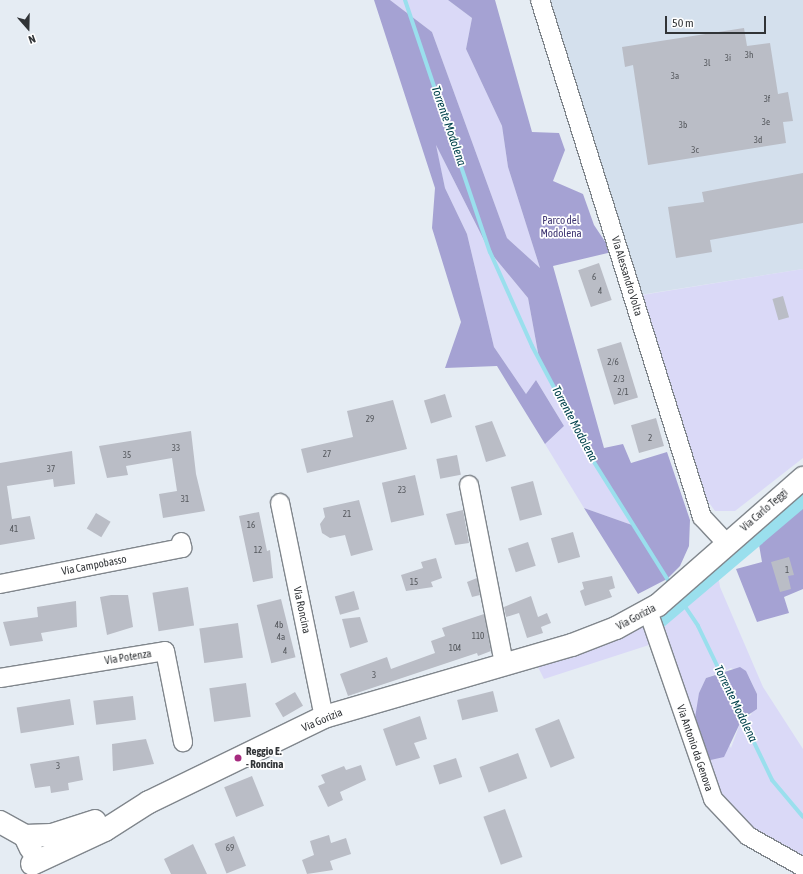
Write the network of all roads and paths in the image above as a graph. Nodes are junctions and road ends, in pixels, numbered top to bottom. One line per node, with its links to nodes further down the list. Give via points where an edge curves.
1 (540, 0): 6 (street, Via Alessandro Volta, via 702,517)
2 (803, 478): 6 (main road, Via Carlo Teggi)
3 (469, 485): 9 (street)
4 (280, 503): 11 (street, Via Roncina)
5 (181, 542): 7 (street, Via Campobasso, via 182,548)
6 (727, 544): 8 (main road, Via Gorizia)
7 (0, 584)
8 (653, 608): 9 (main road, Via Gorizia, via 572,645); 16 (street, Via Antonio da Genova, via 713,798 748,836)
9 (504, 664): 11 (main road, Via Gorizia)
10 (0, 678): 12 (street, Via Potenza, via 166,651)
11 (324, 717): 13 (main road, Via Gorizia)
12 (183, 742)
13 (149, 802): 15 (main road, via 76,828); 17 (main road, via 105,830)
14 (0, 822): 15 (main road)
15 (25, 836): 17 (main road)
16 (803, 867)
17 (31, 869)

